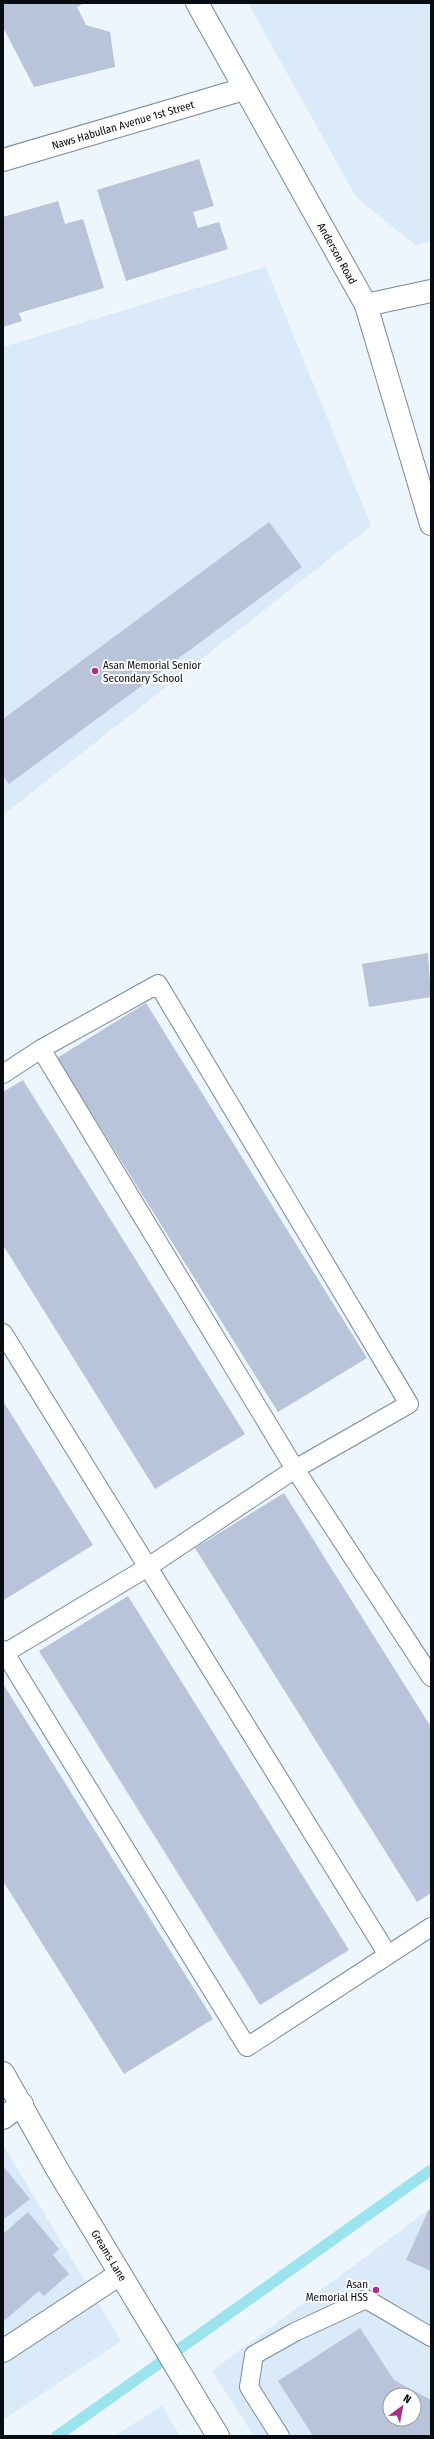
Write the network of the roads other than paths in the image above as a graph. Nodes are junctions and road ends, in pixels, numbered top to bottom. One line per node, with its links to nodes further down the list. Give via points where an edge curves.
1 (197, 3): 2 (street, Anderson Road)
2 (244, 89): 3 (street, Naws Habullan Avenue 1st Street); 5 (street, Anderson Road)
3 (3, 160)
4 (431, 291): 5 (street)
5 (366, 305): 6 (street, Anderson Road)
6 (431, 524)
7 (41, 1049): 8 (lane); 10 (lane); 10 (lane, via 158,984 409,1404)
8 (3, 1074)
9 (3, 1333): 11 (lane)
10 (295, 1468): 11 (lane); 13 (lane)
11 (148, 1567): 12 (lane); 15 (lane)
12 (4, 1652): 15 (lane, via 247,2047)
13 (428, 1667)
14 (431, 1927): 15 (lane)
15 (388, 1955)
16 (3, 2073): 17 (street, Greams Lane)
17 (22, 2104): 18 (street); 19 (street, Greams Lane, via 57,2169)
18 (3, 2118)
19 (120, 2274): 21 (street); 22 (street, Greams Lane)
20 (431, 2337): 23 (lane, via 366,2299 295,2332 254,2355 249,2387)
21 (3, 2350)
22 (218, 2436)
23 (280, 2436)

